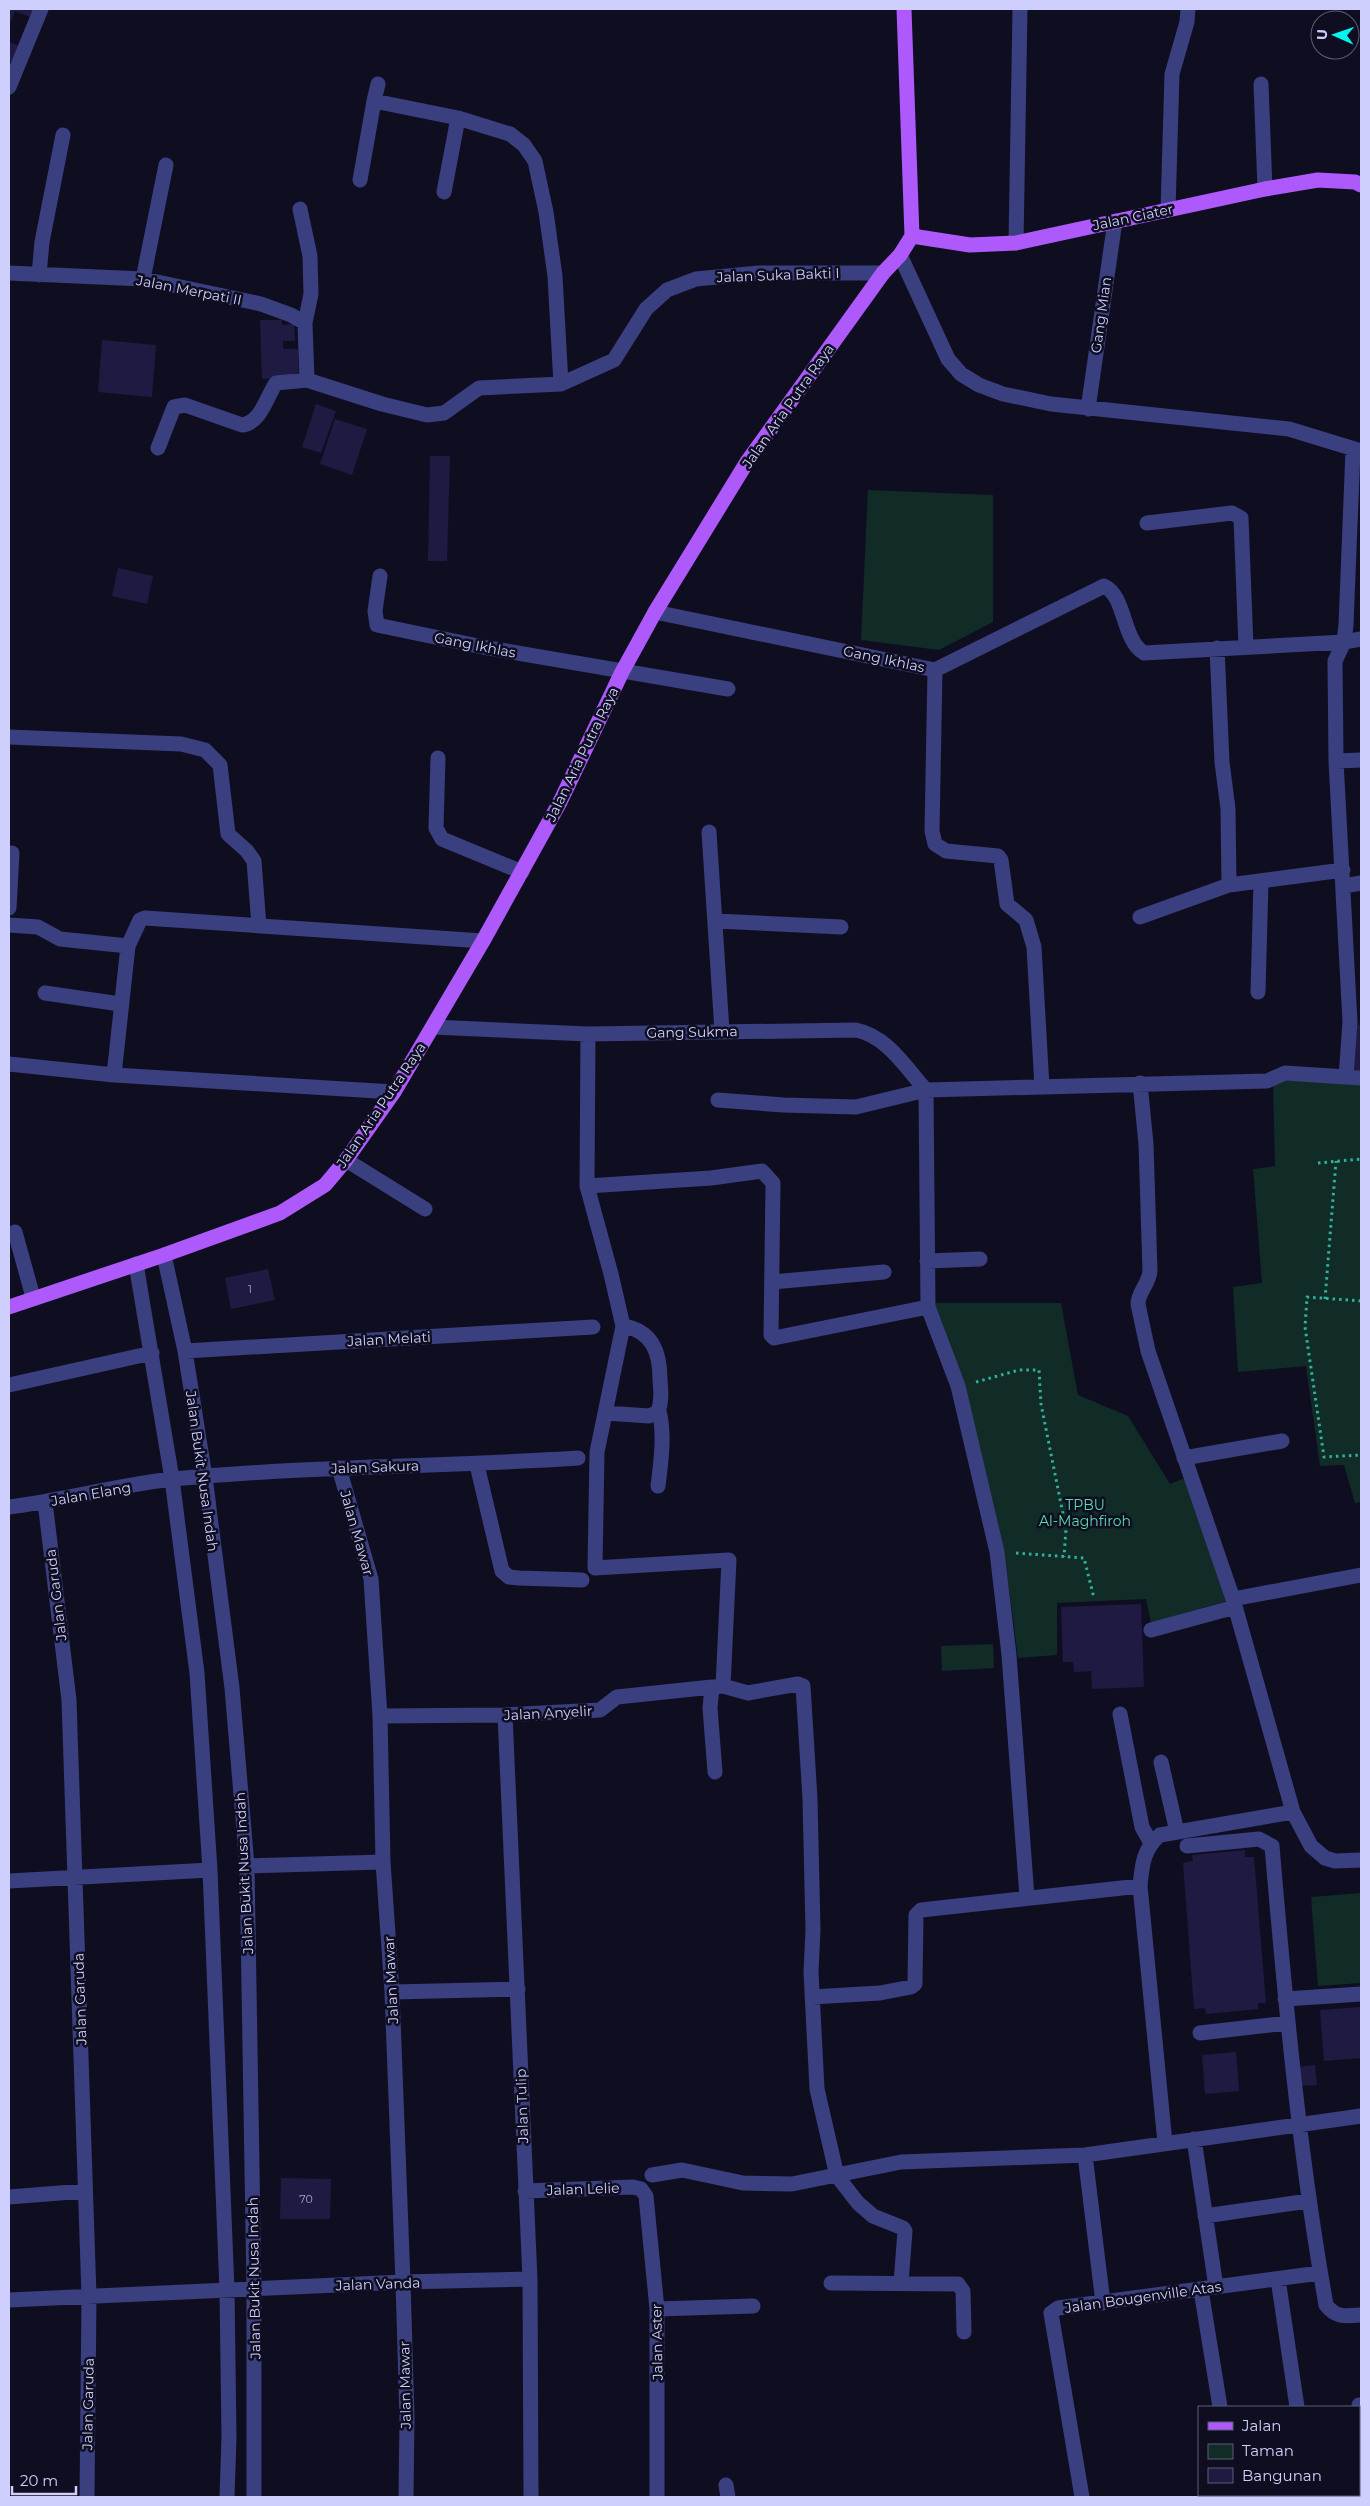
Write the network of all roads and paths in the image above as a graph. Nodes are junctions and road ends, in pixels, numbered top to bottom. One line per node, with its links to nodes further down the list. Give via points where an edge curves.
1 (41, 9): 7 (street)
2 (904, 9): 19 (main road)
3 (1020, 9): 20 (street)
4 (1188, 9): 17 (street, via 1172,74)
5 (378, 84): 8 (street)
6 (1261, 84): 14 (street)
7 (9, 87)
8 (374, 101): 9 (street); 12 (street)
9 (458, 118): 15 (street); 28 (street, via 510,134 524,145 535,161 555,276)
10 (63, 135): 24 (street, via 42,242)
11 (166, 165): 25 (street)
12 (360, 180)
13 (1359, 181): 14 (main road, Jalan Ciater, via 1318,180)
14 (1265, 189): 17 (main road, Jalan Ciater)
15 (444, 192)
16 (300, 209): 26 (street, via 310,256 311,294)
17 (1168, 210): 18 (main road, Jalan Ciater)
18 (1115, 221): 20 (main road, Jalan Ciater); 29 (street, Gang Mian)
19 (912, 236): 20 (main road, Jalan Ciater, via 970,245); 21 (main road, Jalan Aria Putra Raya)
20 (1016, 243)
21 (900, 255): 23 (main road, Jalan Aria Putra Raya); 29 (street, via 948,358 961,374 1003,394)
22 (9, 273): 24 (street, Jalan Merpati II)
23 (883, 273): 28 (street, Jalan Suka Bakti I, via 759,273 696,279 667,290 646,309 614,360); 34 (main road, Jalan Aria Putra Raya, via 747,462)
24 (39, 275): 25 (street, Jalan Merpati II)
25 (143, 279): 26 (street, Jalan Merpati II, via 261,304)
26 (305, 323): 27 (street)
27 (307, 380): 28 (street, Jalan Suka Bakti I, via 427,415 444,413 479,388); 30 (street, via 276,382 250,424 242,425 185,404 174,407)
28 (561, 384)
29 (1088, 409): 31 (street, via 1289,429)
30 (158, 448)
31 (1357, 451): 36 (street)
32 (1147, 523): 37 (street, via 1232,514 1240,518)
33 (380, 576): 40 (street, Gang Ikhlas, via 375,611 377,625)
34 (655, 612): 39 (street, Gang Ikhlas); 40 (main road, Jalan Aria Putra Raya)
35 (1361, 639): 36 (street)
36 (1344, 642): 37 (street); 45 (street, via 1336,661)
37 (1246, 646): 38 (street)
38 (1217, 648): 39 (street, via 1144,652 1135,645 1113,592 1104,586); 52 (street, via 1222,762 1228,809)
39 (936, 670): 72 (street, via 932,831 935,844 946,851 998,856 1001,860 1007,904 1026,920 1034,946)
40 (622, 672): 41 (street); 49 (main road, Jalan Aria Putra Raya, via 560,802)
41 (728, 689)
42 (9, 737): 58 (street, via 181,744 205,750 220,765 228,834 254,861)
43 (438, 758): 49 (street, via 436,828 442,839)
44 (1361, 760): 45 (street)
45 (1336, 761): 48 (street)
46 (709, 832): 56 (street)
47 (12, 853): 54 (street)
48 (1343, 870): 50 (street); 53 (street)
49 (522, 872): 60 (main road, Jalan Aria Putra Raya)
50 (1261, 881): 52 (street); 62 (street)
51 (1361, 883): 53 (street)
52 (1229, 885): 55 (street)
53 (1344, 886): 70 (street)
54 (9, 908)
55 (1140, 916)
56 (716, 921): 59 (street); 66 (street)
57 (9, 925): 61 (street, via 38,927 60,940)
58 (259, 926): 60 (street); 61 (street, via 149,917 140,920)
59 (841, 927)
60 (483, 941): 65 (main road, Jalan Aria Putra Raya)
61 (128, 946): 64 (street)
62 (1258, 992)
63 (45, 993): 64 (street)
64 (120, 1004): 69 (street)
65 (433, 1027): 67 (street, Gang Sukma); 74 (main road, Jalan Aria Putra Raya)
66 (722, 1031): 67 (street, Gang Sukma); 73 (street, Gang Sukma, via 856,1030 870,1033 880,1039)
67 (588, 1034): 80 (street)
68 (9, 1064): 69 (street)
69 (114, 1075): 74 (street)
70 (1354, 1078): 71 (street, via 1285,1073 1267,1081)
71 (1140, 1083): 72 (street); 105 (street, via 1146,1144 1150,1271 1138,1304 1148,1351)
72 (1042, 1087): 73 (street)
73 (926, 1090): 75 (street, via 856,1107 783,1106); 85 (street)
74 (394, 1092): 77 (main road, Jalan Aria Putra Raya)
75 (718, 1100)
76 (1361, 1159): 78 (path)
77 (346, 1160): 81 (street); 83 (main road, Jalan Aria Putra Raya, via 325,1185 280,1213)
78 (1336, 1161): 79 (path); 90 (path)
79 (1318, 1163)
80 (587, 1186): 88 (street, via 711,1178 762,1171 773,1183); 94 (street)
81 (425, 1209)
82 (15, 1232): 89 (street)
83 (164, 1255): 86 (main road, Jalan Aria Putra Raya); 96 (street, Jalan Bukit Nusa Indah)
84 (980, 1260): 85 (street)
85 (926, 1261): 93 (street)
86 (136, 1264): 89 (main road, Jalan Aria Putra Raya); 97 (street, Jalan Bukit Nusa Indah)
87 (884, 1272): 88 (street)
88 (772, 1282): 93 (street, via 771,1335 778,1339)
89 (33, 1297): 92 (main road, Jalan Aria Putra Raya)
90 (1324, 1299): 91 (path); 103 (path, via 1307,1297 1305,1327 1324,1457)
91 (1361, 1301)
92 (9, 1307)
93 (928, 1307): 99 (street)
94 (623, 1326): 100 (street, via 641,1332 655,1344 660,1360); 101 (street)
95 (593, 1327): 96 (street, Jalan Melati)
96 (184, 1351): 108 (street, Jalan Bukit Nusa Indah)
97 (152, 1353): 98 (street); 109 (street, Jalan Bukit Nusa Indah)
98 (9, 1384)
99 (958, 1386): 113 (street); 114 (path, via 1019,1370 1039,1370 1041,1404 1066,1529)
100 (659, 1411): 101 (street, via 649,1416); 110 (street, via 661,1450)
101 (606, 1413): 120 (street, via 597,1452 596,1568 729,1560)
102 (1282, 1440): 105 (street)
103 (1361, 1455)
104 (578, 1458): 106 (street, Jalan Sakura)
105 (1184, 1458): 118 (street)
106 (477, 1464): 107 (street, Jalan Sakura); 116 (street, via 502,1571 509,1577)
107 (339, 1468): 108 (street, Jalan Sakura); 123 (street, Jalan Mawar, via 371,1579)
108 (205, 1477): 109 (street, Jalan Sakura); 132 (street, Jalan Bukit Nusa Indah, via 232,1688)
109 (172, 1480): 111 (street, Jalan Elang); 133 (street, Jalan Bukit Nusa Indah, via 197,1673)
110 (658, 1486)
111 (45, 1502): 112 (street, Jalan Elang); 134 (street, Jalan Garuda, via 69,1700)
112 (9, 1507)
113 (997, 1552): 114 (path); 137 (street, via 1010,1655)
114 (1064, 1557): 117 (path, via 1084,1558)
115 (1361, 1575): 118 (street)
116 (582, 1580)
117 (1094, 1598)
118 (1234, 1603): 119 (street); 126 (street)
119 (1151, 1630)
120 (717, 1686): 122 (street, Jalan Anyelir, via 617,1697 600,1710); 125 (street, via 710,1708); 141 (street, Jalan Anyelir, via 748,1693 798,1684 804,1690 814,1930)
121 (1120, 1714): 128 (street, via 1142,1827)
122 (505, 1715): 123 (street, Jalan Anyelir); 138 (street, Jalan Tulip)
123 (380, 1716): 131 (street, Jalan Mawar)
124 (1161, 1762): 127 (street)
125 (715, 1772)
126 (1293, 1812): 127 (street); 130 (street, via 1312,1846 1325,1858)
127 (1177, 1832): 128 (street, via 1160,1836)
128 (1151, 1843): 136 (street, via 1143,1858)
129 (1187, 1846): 142 (street, via 1259,1839 1272,1846)
130 (1361, 1860)
131 (383, 1862): 132 (street); 139 (street, Jalan Mawar)
132 (247, 1866): 166 (street, Jalan Bukit Nusa Indah)
133 (210, 1870): 134 (street); 165 (street, Jalan Bukit Nusa Indah)
134 (76, 1877): 135 (street); 153 (street, Jalan Garuda)
135 (9, 1881)
136 (1140, 1886): 137 (street); 148 (street)
137 (1027, 1897): 141 (street, via 921,1910 916,1914 915,1984 880,1993)
138 (518, 1989): 139 (street); 154 (street, Jalan Tulip)
139 (392, 1992): 161 (street, Jalan Mawar)
140 (1361, 1994): 142 (street)
141 (812, 1997): 151 (street, via 817,2089)
142 (1285, 1999): 143 (street)
143 (1288, 2023): 144 (street); 146 (street)
144 (1200, 2033)
145 (1361, 2116): 146 (street)
146 (1298, 2125): 147 (street); 156 (street)
147 (1194, 2139): 148 (street); 157 (street)
148 (1165, 2143): 149 (street)
149 (1085, 2155): 151 (street, via 901,2162); 170 (street)
150 (652, 2175): 151 (street, via 682,2170 743,2183 792,2184)
151 (838, 2176): 163 (street, via 858,2203 873,2216 903,2228)
152 (641, 2189): 154 (street, Jalan Lelie); 172 (street, Jalan Aster, via 648,2206)
153 (85, 2191): 155 (street); 168 (street, Jalan Garuda)
154 (525, 2191): 159 (street, Jalan Tulip)
155 (9, 2197)
156 (1308, 2201): 157 (street); 158 (street)
157 (1205, 2216): 164 (street)
158 (1320, 2273): 160 (street, Jalan Bougenville Atas); 173 (street, via 1326,2305 1333,2314)
159 (530, 2279): 161 (street, Jalan Vanda); 181 (street, Jalan Tulip)
160 (1278, 2279): 164 (street, Jalan Bougenville Atas); 176 (street)
161 (402, 2282): 166 (street, Jalan Vanda); 180 (street, Jalan Mawar)
162 (831, 2283): 163 (street)
163 (901, 2284): 174 (street, via 953,2284 962,2287)
164 (1216, 2287): 167 (street, Jalan Bougenville Atas)
165 (226, 2290): 166 (street, Jalan Vanda); 168 (street, Jalan Vanda); 178 (street, Jalan Bukit Nusa Indah)
166 (254, 2290): 179 (street, Jalan Bukit Nusa Indah)
167 (1201, 2290): 170 (street, Jalan Bougenville Atas); 175 (street)
168 (89, 2296): 169 (street, Jalan Vanda); 177 (street, Jalan Garuda)
169 (9, 2300)
170 (1103, 2303): 183 (street, Jalan Bougenville Atas, via 1058,2308 1051,2313)
171 (753, 2306): 172 (street)
172 (657, 2309): 182 (street, Jalan Aster)
173 (1361, 2315)
174 (964, 2332)
175 (1220, 2406)
176 (1297, 2406)
177 (87, 2497)
178 (227, 2497)
179 (254, 2497)
180 (406, 2497)
181 (531, 2497)
182 (657, 2497)
183 (1082, 2497)

